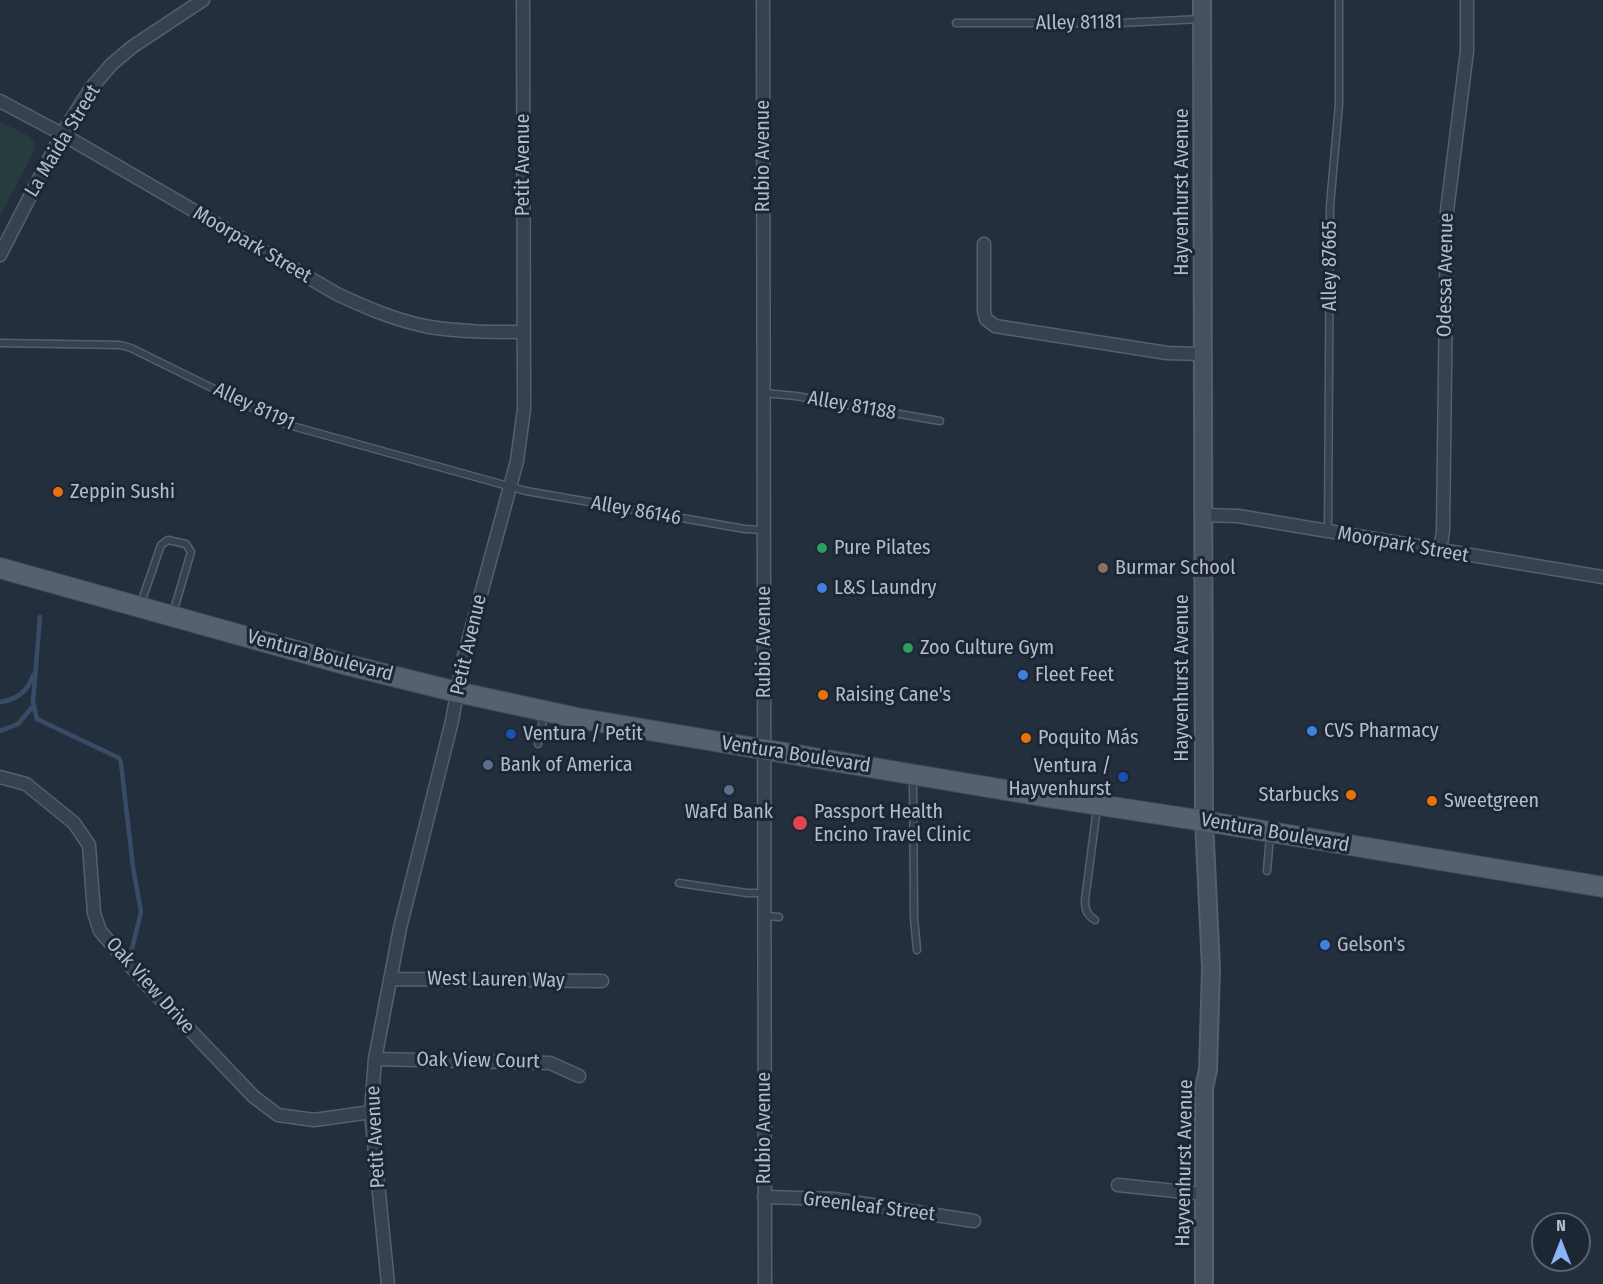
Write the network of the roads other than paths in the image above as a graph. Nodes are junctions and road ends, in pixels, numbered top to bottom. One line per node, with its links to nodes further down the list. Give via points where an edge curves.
1 (202, 0): 10 (street, La Maida Street, via 112,64 91,88)
2 (524, 0): 13 (street, Petit Avenue)
3 (763, 0): 16 (street, Rubio Avenue)
4 (1202, 0): 7 (main road, Hayvenhurst Avenue)
5 (1339, 0): 21 (lane, Alley 87665, via 1339,104 1330,206)
6 (1467, 0): 22 (street, Odessa Avenue, via 1467,51 1446,211)
7 (1202, 19): 8 (lane, Alley 81181); 15 (main road, Hayvenhurst Avenue)
8 (956, 23)
9 (0, 101): 10 (street, Moorpark Street)
10 (62, 134): 12 (street, La Maida Street); 13 (street, Moorpark Street, via 337,294 375,311 428,326)
11 (984, 244): 15 (street, via 984,311 990,324 1167,353)
12 (0, 255)
13 (523, 332): 18 (street, Petit Avenue, via 522,437)
14 (0, 343): 18 (lane, Alley 81191, via 131,348 285,424)
15 (1203, 354): 19 (main road, Hayvenhurst Avenue)
16 (763, 393): 17 (lane, Alley 81188); 20 (street, Rubio Avenue)
17 (940, 421)
18 (510, 488): 20 (lane, Alley 86146); 27 (street, Petit Avenue)
19 (1203, 515): 21 (street, Moorpark Street, via 1238,516); 34 (main road, Hayvenhurst Avenue)
20 (763, 530): 30 (street, Rubio Avenue)
21 (1328, 532): 22 (street, Moorpark Street)
22 (1440, 551): 24 (street, Moorpark Street)
23 (0, 568): 25 (main road, Ventura Boulevard)
24 (1603, 577)
25 (139, 607): 26 (main road, Ventura Boulevard); 26 (lane, via 161,545 168,540 186,544 190,552)
26 (172, 616): 27 (main road, Ventura Boulevard)
27 (457, 692): 28 (main road, Ventura Boulevard); 44 (street, Petit Avenue)
28 (544, 711): 29 (lane); 30 (main road, Ventura Boulevard)
29 (538, 744)
30 (764, 749): 31 (main road, Ventura Boulevard); 39 (street, Rubio Avenue)
31 (914, 774): 33 (main road, Ventura Boulevard); 43 (lane)
32 (0, 777): 48 (street, Oak View Drive, via 26,784 74,823 89,845 94,913 100,932 254,1097 278,1115 314,1119)
33 (1097, 804): 34 (main road, Ventura Boulevard); 42 (lane, via 1084,900 1086,910)
34 (1204, 821): 35 (main road, Ventura Boulevard); 50 (main road, Hayvenhurst Avenue, via 1211,968 1209,1059 1204,1088)
35 (1271, 833): 36 (lane); 38 (main road, Ventura Boulevard)
36 (1267, 871)
37 (679, 883): 39 (lane)
38 (1603, 887)
39 (764, 893): 40 (street, Rubio Avenue)
40 (764, 916): 41 (lane); 51 (street, Rubio Avenue)
41 (778, 917)
42 (1095, 920)
43 (917, 950)
44 (390, 979): 45 (street, West Lauren Way); 46 (street, Petit Avenue)
45 (602, 981)
46 (375, 1059): 47 (street, Oak View Court, via 550,1063); 48 (street, Petit Avenue)
47 (579, 1076)
48 (371, 1112): 53 (street, Petit Avenue)
49 (1118, 1185): 50 (street)
50 (1204, 1194): 55 (main road, Hayvenhurst Avenue)
51 (764, 1197): 52 (street, Greenleaf Street, via 834,1199); 54 (street, Rubio Avenue)
52 (974, 1221)
53 (388, 1284)
54 (765, 1284)
55 (1204, 1284)

